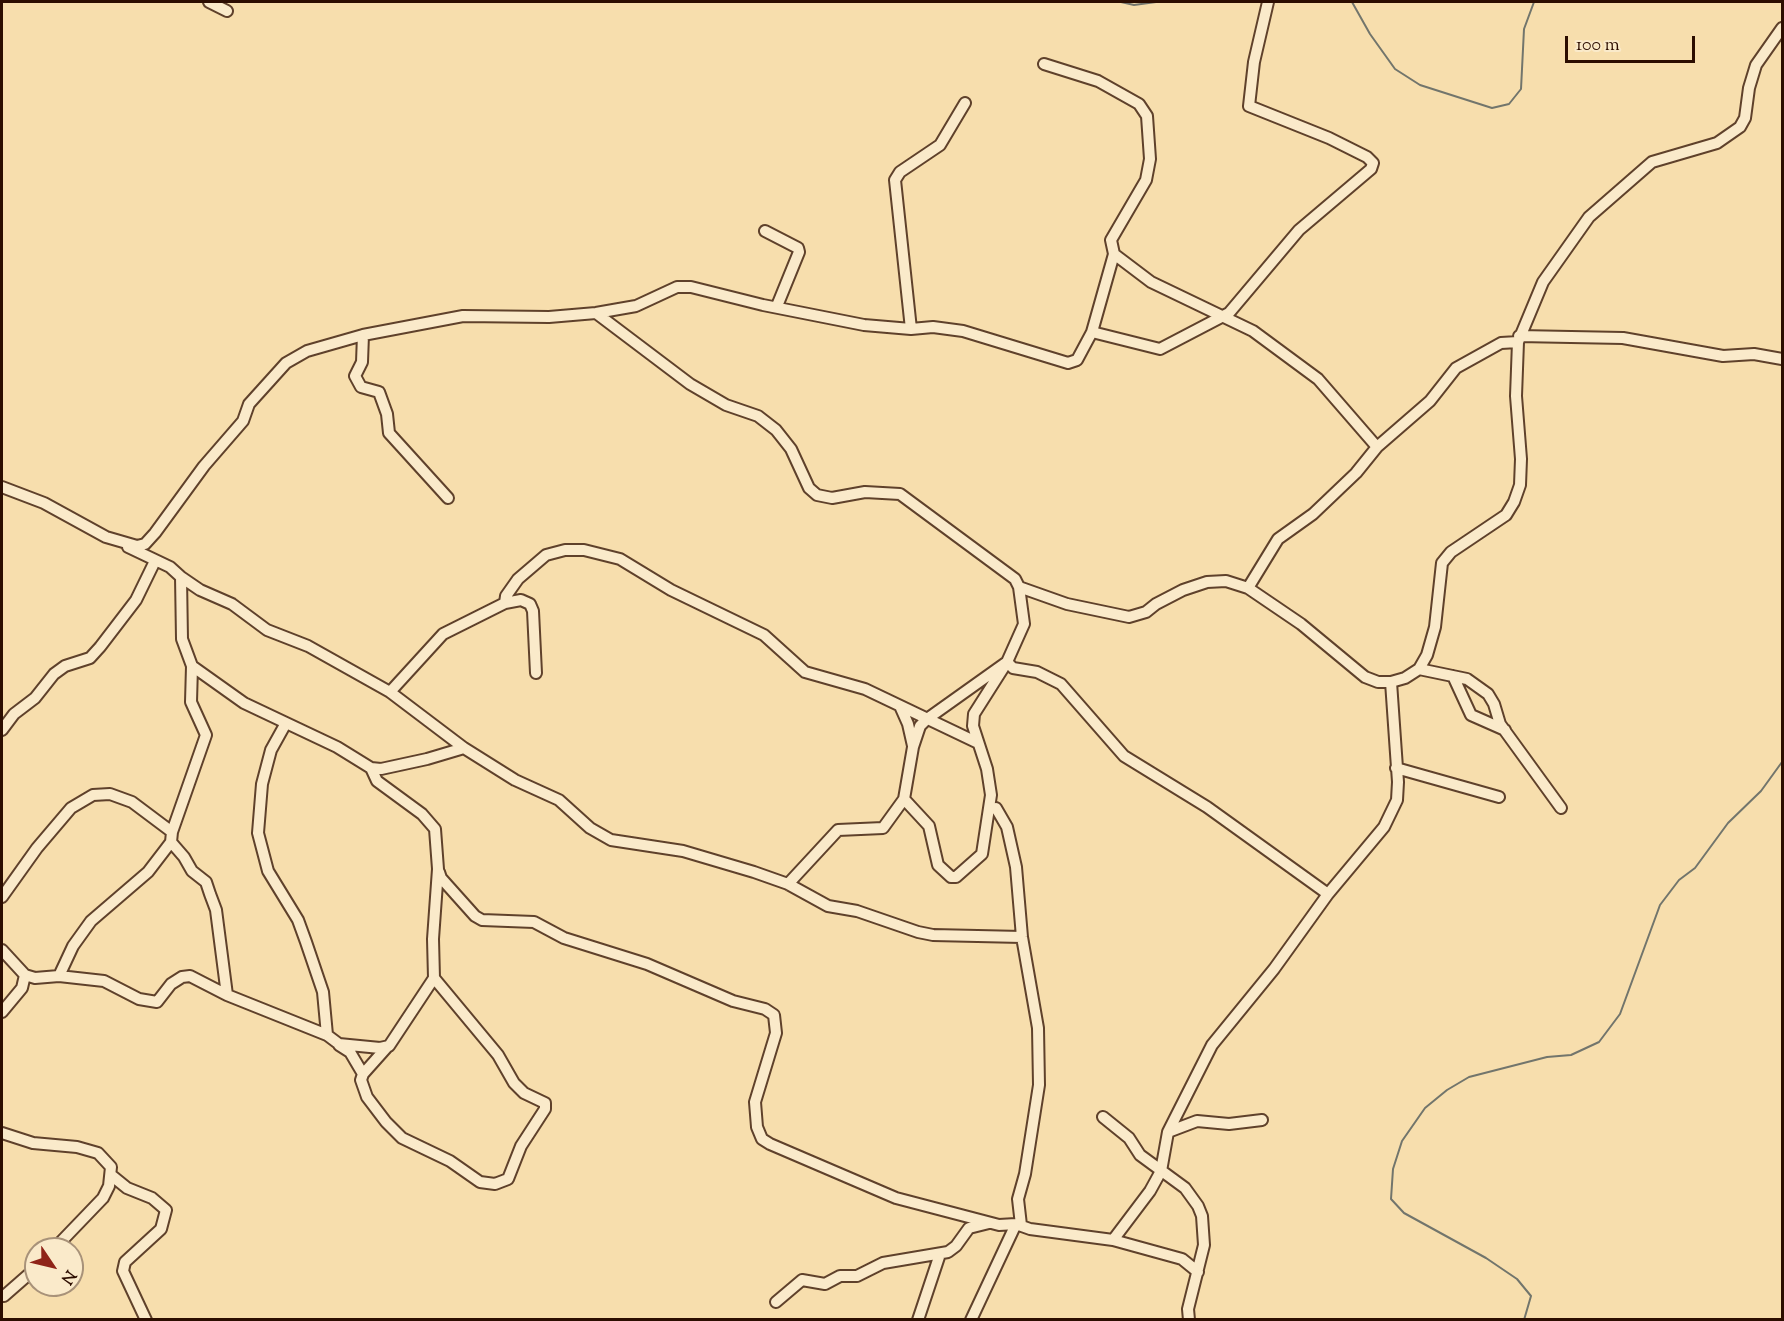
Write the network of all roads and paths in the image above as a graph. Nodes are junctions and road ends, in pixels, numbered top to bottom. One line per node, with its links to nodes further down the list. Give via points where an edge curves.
1 (209, 2): 3 (street)
2 (1268, 2): 11 (street, via 1249,106 1329,138 1368,157 1372,163 1355,185 1299,230 1245,296)
3 (227, 11)
4 (1782, 28): 15 (street, via 1756,65 1740,127 1717,143 1652,162 1589,217 1543,282)
5 (1044, 64): 8 (street, via 1098,81 1139,104 1147,116 1150,159 1146,180 1116,228 1112,240)
6 (965, 103): 12 (street, via 940,146 900,172 895,180)
7 (765, 231): 9 (street, via 799,252)
8 (1114, 254): 11 (street, via 1151,282); 13 (street)
9 (777, 306): 10 (street, via 677,287 636,306); 12 (street, via 864,325)
10 (596, 313): 14 (street, via 463,316); 23 (street, via 690,384 726,405 758,416 776,430 791,449 809,488 817,495 832,498 865,492 900,494 1015,579)
11 (1223, 316): 13 (street, via 1160,349); 17 (street, via 1253,331 1318,379)
12 (911, 329): 13 (street, via 963,331 1068,363 1077,360)
13 (1092, 332)
14 (363, 335): 19 (street, via 362,362 355,376 361,387 379,392 389,433); 20 (street, via 307,351 286,363 249,404 243,421 204,465 146,543 137,546)
15 (1519, 339): 16 (street, via 1623,338 1723,356 1754,354); 17 (street, via 1501,343 1456,368 1430,401); 28 (street, via 1516,396 1520,485 1506,514 1451,552 1442,563 1435,627)
16 (1782, 359)
17 (1377, 447): 24 (street, via 1313,514 1278,539)
18 (2, 487): 20 (street, via 44,503)
19 (448, 498)
20 (120, 542): 21 (street)
21 (154, 561): 22 (street); 36 (street, via 136,600 100,647 90,658 54,674)
22 (181, 577): 27 (street, via 182,639); 32 (street, via 232,604 267,630 308,646)
23 (1019, 587): 24 (street, via 1067,604 1129,617 1206,582 1226,581); 26 (street, via 1024,624)
24 (1248, 588): 31 (street, via 1301,624 1365,677)
25 (505, 603): 29 (street, via 521,600 530,604); 32 (street, via 443,634); 33 (street, via 518,579 546,555 584,550 620,559 671,590 764,635 805,672 865,688)
26 (1007, 662): 34 (street); 38 (street, via 974,714); 50 (street, via 1013,668 1037,672 1061,684 1124,756 1207,807)
27 (192, 666): 35 (street, via 244,703); 47 (street, via 191,702 203,727 205,742)
28 (1419, 669): 30 (street); 31 (street)
29 (536, 673)
30 (1452, 676): 37 (street, via 1471,715); 37 (street, via 1467,679 1488,694)
31 (1390, 682): 42 (street)
32 (390, 692): 40 (street)
33 (900, 706): 34 (street); 39 (street)
34 (927, 719): 38 (street); 39 (street, via 920,726)
35 (286, 723): 41 (street); 59 (street, via 270,750 262,784 258,833 268,871 298,920 306,942 323,992)
36 (2, 730)
37 (1505, 730): 46 (street)
38 (976, 742): 44 (street, via 987,769 991,807 982,854 956,877 938,865 929,826)
39 (913, 747): 44 (street)
40 (464, 748): 41 (street, via 381,769); 49 (street, via 514,780 566,805 590,828 611,840 683,851)
41 (371, 768): 48 (street, via 377,781 422,814 435,829)
42 (1396, 768): 43 (street); 50 (street, via 1397,800 1384,827)
43 (1499, 797)
44 (904, 799): 49 (street, via 883,828 838,830)
45 (996, 807): 52 (street, via 1007,826 1016,867)
46 (1561, 808)
47 (171, 837): 51 (street, via 132,802 110,794 93,795 71,808 36,848); 55 (street, via 148,872 92,921 73,946); 57 (street, via 192,871 206,882 216,910)
48 (438, 869): 56 (street); 69 (street, via 441,878 482,920 534,922 564,938 647,964 733,1001 765,1009 777,1023 755,1102 762,1139 820,1168 896,1198)
49 (788, 884): 52 (street, via 828,906 857,911 918,932)
50 (1328, 894): 65 (street, via 1212,1045)
51 (2, 897)
52 (1022, 937): 70 (street, via 1038,1028 1039,1085 1018,1199)
53 (2, 950): 54 (street)
54 (25, 975): 55 (street); 58 (street, via 22,988)
55 (59, 976): 57 (street, via 104,981 139,999 157,1002 171,984 190,975)
56 (434, 978): 61 (street); 62 (street, via 498,1055 514,1083 545,1103 521,1146 512,1175 486,1185 450,1161 402,1138 367,1097 362,1087)
57 (227, 995): 59 (street)
58 (2, 1012)
59 (327, 1035): 60 (street)
60 (339, 1044): 61 (street); 62 (street, via 350,1052)
61 (389, 1046): 62 (street)
62 (363, 1074)
63 (1103, 1117): 67 (street)
64 (1262, 1120): 65 (street, via 1229,1124 1197,1121)
65 (1168, 1132): 67 (street)
66 (2, 1133): 68 (street, via 33,1143 98,1153 111,1167)
67 (1161, 1171): 72 (street); 74 (street, via 1185,1188 1202,1216 1204,1245)
68 (111, 1175): 71 (street, via 103,1198); 78 (street, via 166,1210 161,1229 125,1262 123,1271)
69 (992, 1223): 70 (street); 73 (street, via 969,1228 956,1246)
70 (1018, 1224): 72 (street); 80 (street)
71 (66, 1237)
72 (1113, 1240): 74 (street, via 1182,1259)
73 (940, 1254): 77 (street, via 883,1263 864,1274 840,1276 825,1284 802,1280); 79 (street)
74 (1198, 1272): 81 (street, via 1188,1309)
75 (24, 1278): 76 (street)
76 (4, 1296)
77 (776, 1302)
78 (146, 1320)
79 (918, 1320)
80 (971, 1320)
81 (1189, 1320)

